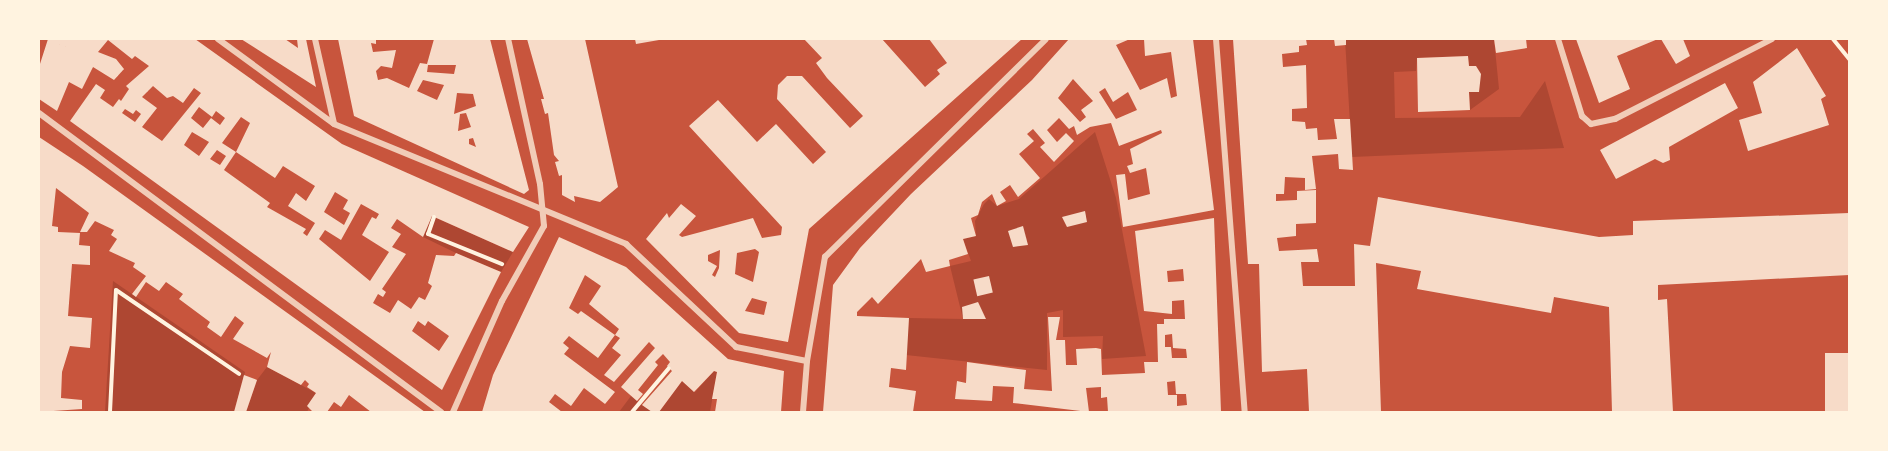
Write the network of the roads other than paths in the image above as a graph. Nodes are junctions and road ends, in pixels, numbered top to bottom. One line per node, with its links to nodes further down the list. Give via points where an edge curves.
1 (218, 39): 9 (street)
2 (315, 39): 9 (street)
3 (508, 39): 10 (street)
4 (1046, 39): 11 (street, via 825,257)
5 (1216, 39): 15 (street)
6 (1558, 39): 7 (street, via 1582,116 1591,124 1615,118)
7 (1772, 39)
8 (39, 112): 12 (street)
9 (334, 124): 10 (street)
10 (544, 213): 11 (street, via 626,244 736,347); 13 (street, via 541,236 519,271)
11 (807, 361): 14 (street)
12 (441, 412)
13 (453, 412)
14 (803, 412)
15 (1245, 412)

